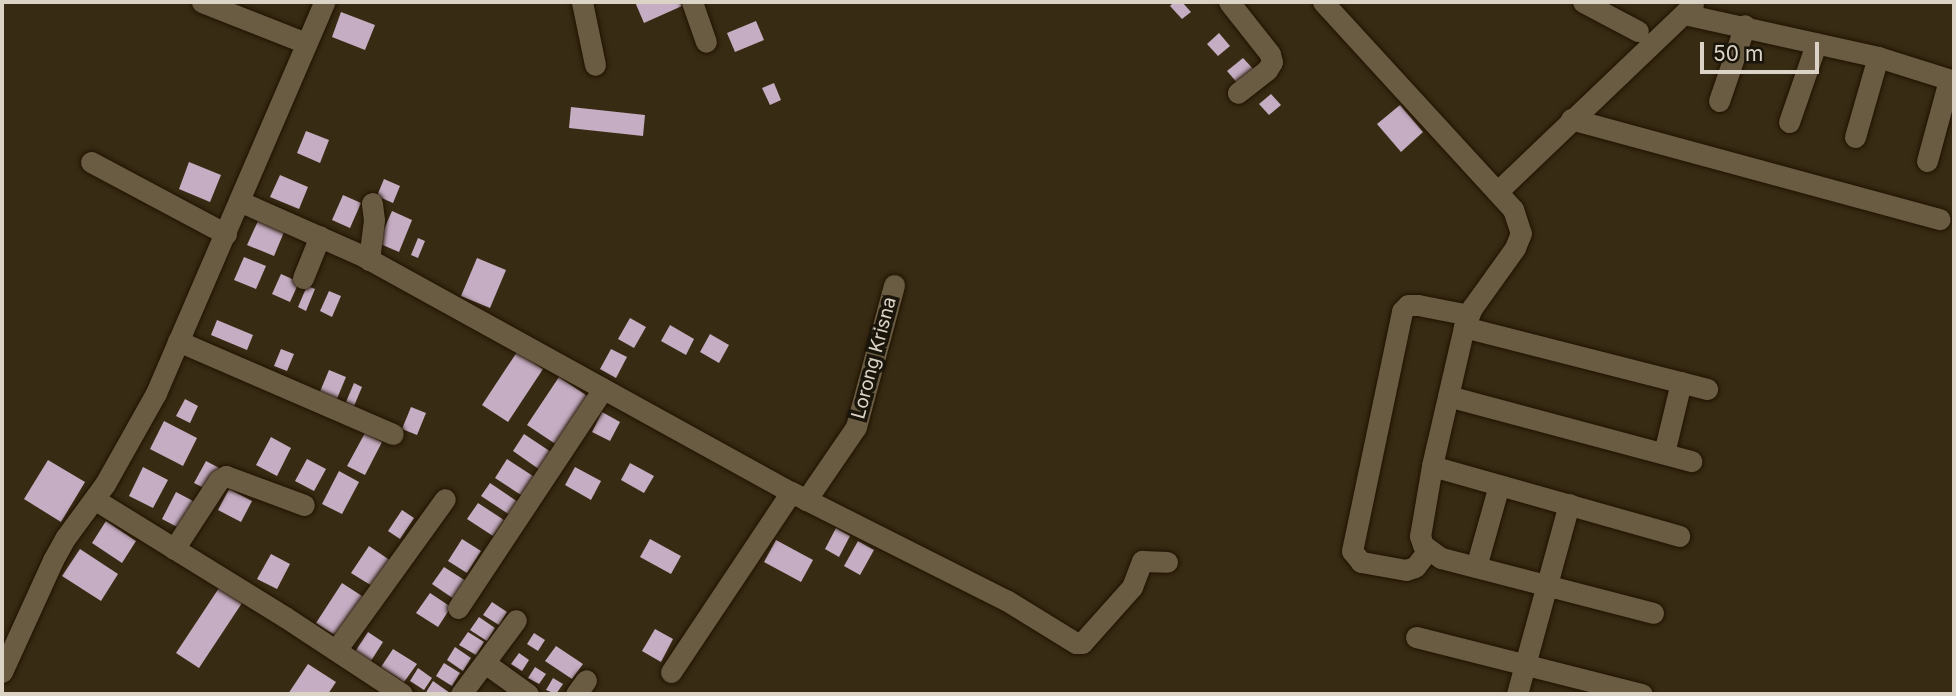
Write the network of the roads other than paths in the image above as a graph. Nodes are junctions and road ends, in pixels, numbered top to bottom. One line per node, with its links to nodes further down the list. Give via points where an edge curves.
1 (202, 2): 12 (street)
2 (324, 2): 12 (street)
3 (582, 2): 15 (street)
4 (692, 2): 11 (street)
5 (1229, 2): 17 (street, via 1272,62)
6 (1323, 2): 24 (street)
7 (1584, 2): 10 (street)
8 (1690, 8): 9 (street); 19 (street)
9 (1745, 25): 13 (street); 18 (street)
10 (1638, 31)
11 (706, 42)
12 (306, 43): 25 (street)
13 (1816, 44): 14 (street); 20 (street)
14 (1878, 57): 16 (street); 21 (street)
15 (595, 65)
16 (1952, 80): 23 (street)
17 (1238, 93)
18 (1719, 101)
19 (1571, 119): 24 (street); 27 (street)
20 (1789, 122)
21 (1855, 137)
22 (91, 162): 28 (street)
23 (1927, 162)
24 (1497, 192): 33 (street, via 1513,209 1519,242)
25 (239, 201): 28 (street); 29 (street)
26 (372, 203): 30 (street)
27 (1940, 219)
28 (226, 234): 34 (street)
29 (320, 236): 30 (street); 31 (street)
30 (369, 260): 36 (street)
31 (303, 278)
32 (894, 285): 44 (street, Lorong Krisna, via 856,427)
33 (1467, 321): 35 (street); 38 (street); 51 (street, via 1418,305 1408,305 1402,311 1352,551 1361,562 1406,570 1415,567)
34 (178, 341): 39 (street); 45 (street, via 138,429)
35 (1681, 382): 37 (street); 40 (street)
36 (603, 388): 44 (street); 55 (street)
37 (1707, 389)
38 (1448, 396): 40 (street); 42 (street)
39 (393, 433)
40 (1664, 453): 41 (street)
41 (1691, 461)
42 (1432, 466): 43 (street); 51 (street, via 1420,536)
43 (1499, 485): 47 (street); 53 (street)
44 (799, 496): 52 (street, via 1082,643 1132,587 1142,561); 63 (street, Lorong Krisna)
45 (94, 499): 50 (street); 62 (street, via 53,560)
46 (445, 499): 59 (street)
47 (1569, 504): 49 (street); 54 (street)
48 (304, 505): 50 (street, via 226,476)
49 (1679, 536)
50 (174, 549): 59 (street)
51 (1428, 550): 53 (street)
52 (1167, 562)
53 (1476, 567): 54 (street)
54 (1547, 586): 56 (street); 61 (street)
55 (458, 608)
56 (1653, 613)
57 (516, 620): 60 (street)
58 (1416, 637): 61 (street)
59 (337, 650): 64 (street)
60 (485, 663): 65 (street); 66 (street)
61 (1525, 664): 67 (street); 68 (street)
62 (2, 672)
63 (671, 672)
64 (402, 694)
65 (461, 694)
66 (528, 694)
67 (1517, 694)
68 (1642, 694)

